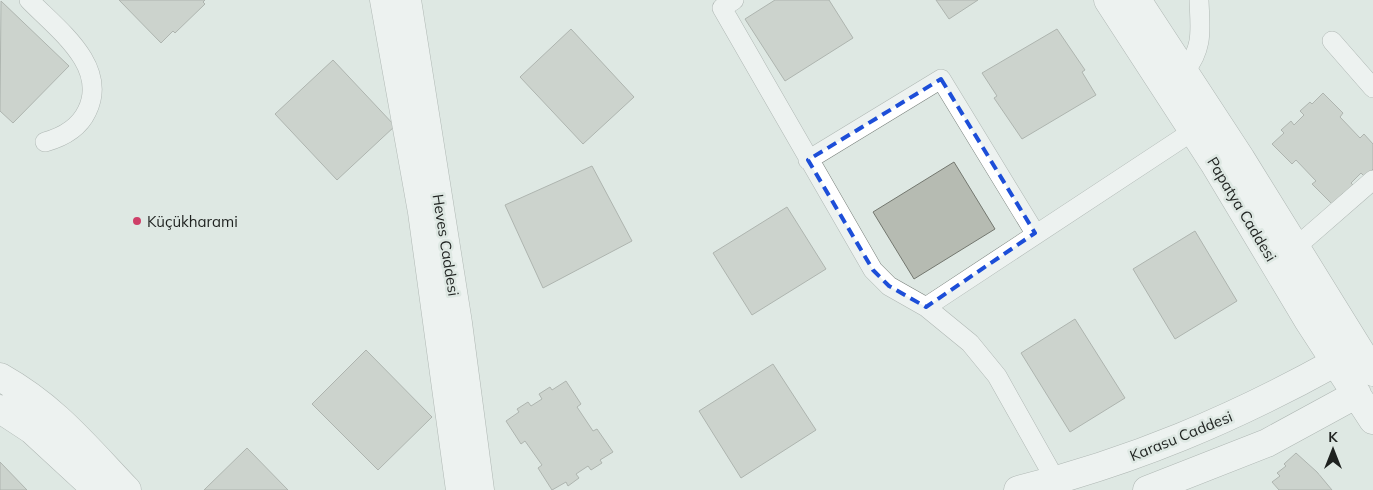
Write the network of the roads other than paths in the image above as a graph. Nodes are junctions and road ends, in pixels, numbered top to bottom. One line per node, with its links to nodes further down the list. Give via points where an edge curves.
1 (29, 0): 11 (street, via 84,58 93,81 90,104 81,121 66,134)
2 (384, 0): 25 (street, Heves Caddesi)
3 (407, 0): 25 (street, Heves Caddesi, via 458,323)
4 (734, 0): 12 (street, via 722,8)
5 (1199, 0): 8 (street, via 1201,37 1197,54)
6 (1122, 3): 8 (street, Papatya Caddesi)
7 (1332, 41): 9 (street)
8 (1174, 77): 10 (street, Papatya Caddesi); 15 (street, Papatya Caddesi)
9 (1373, 88)
10 (1193, 131): 14 (street); 17 (street, Papatya Caddesi)
11 (45, 142)
12 (808, 160): 14 (street, via 941,79); 16 (street, via 873,270 889,286)
13 (1373, 180): 15 (street)
14 (1035, 232): 16 (street)
15 (1296, 247): 18 (street, Papatya Caddesi)
16 (926, 307): 23 (street, via 970,343 998,376)
17 (1336, 362): 20 (street, Papatya Caddesi); 23 (street, Karasu Caddesi, via 1222,421 1113,464)
18 (1373, 372)
19 (0, 377): 24 (street, via 50,410 92,450)
20 (1357, 394): 22 (street, Papatya Caddesi); 27 (street, via 1267,443)
21 (0, 409): 24 (street)
22 (1373, 420)
23 (1056, 481): 26 (street, Karasu Caddesi)
24 (105, 486)
25 (467, 488)
26 (1018, 490)
27 (1146, 490)

